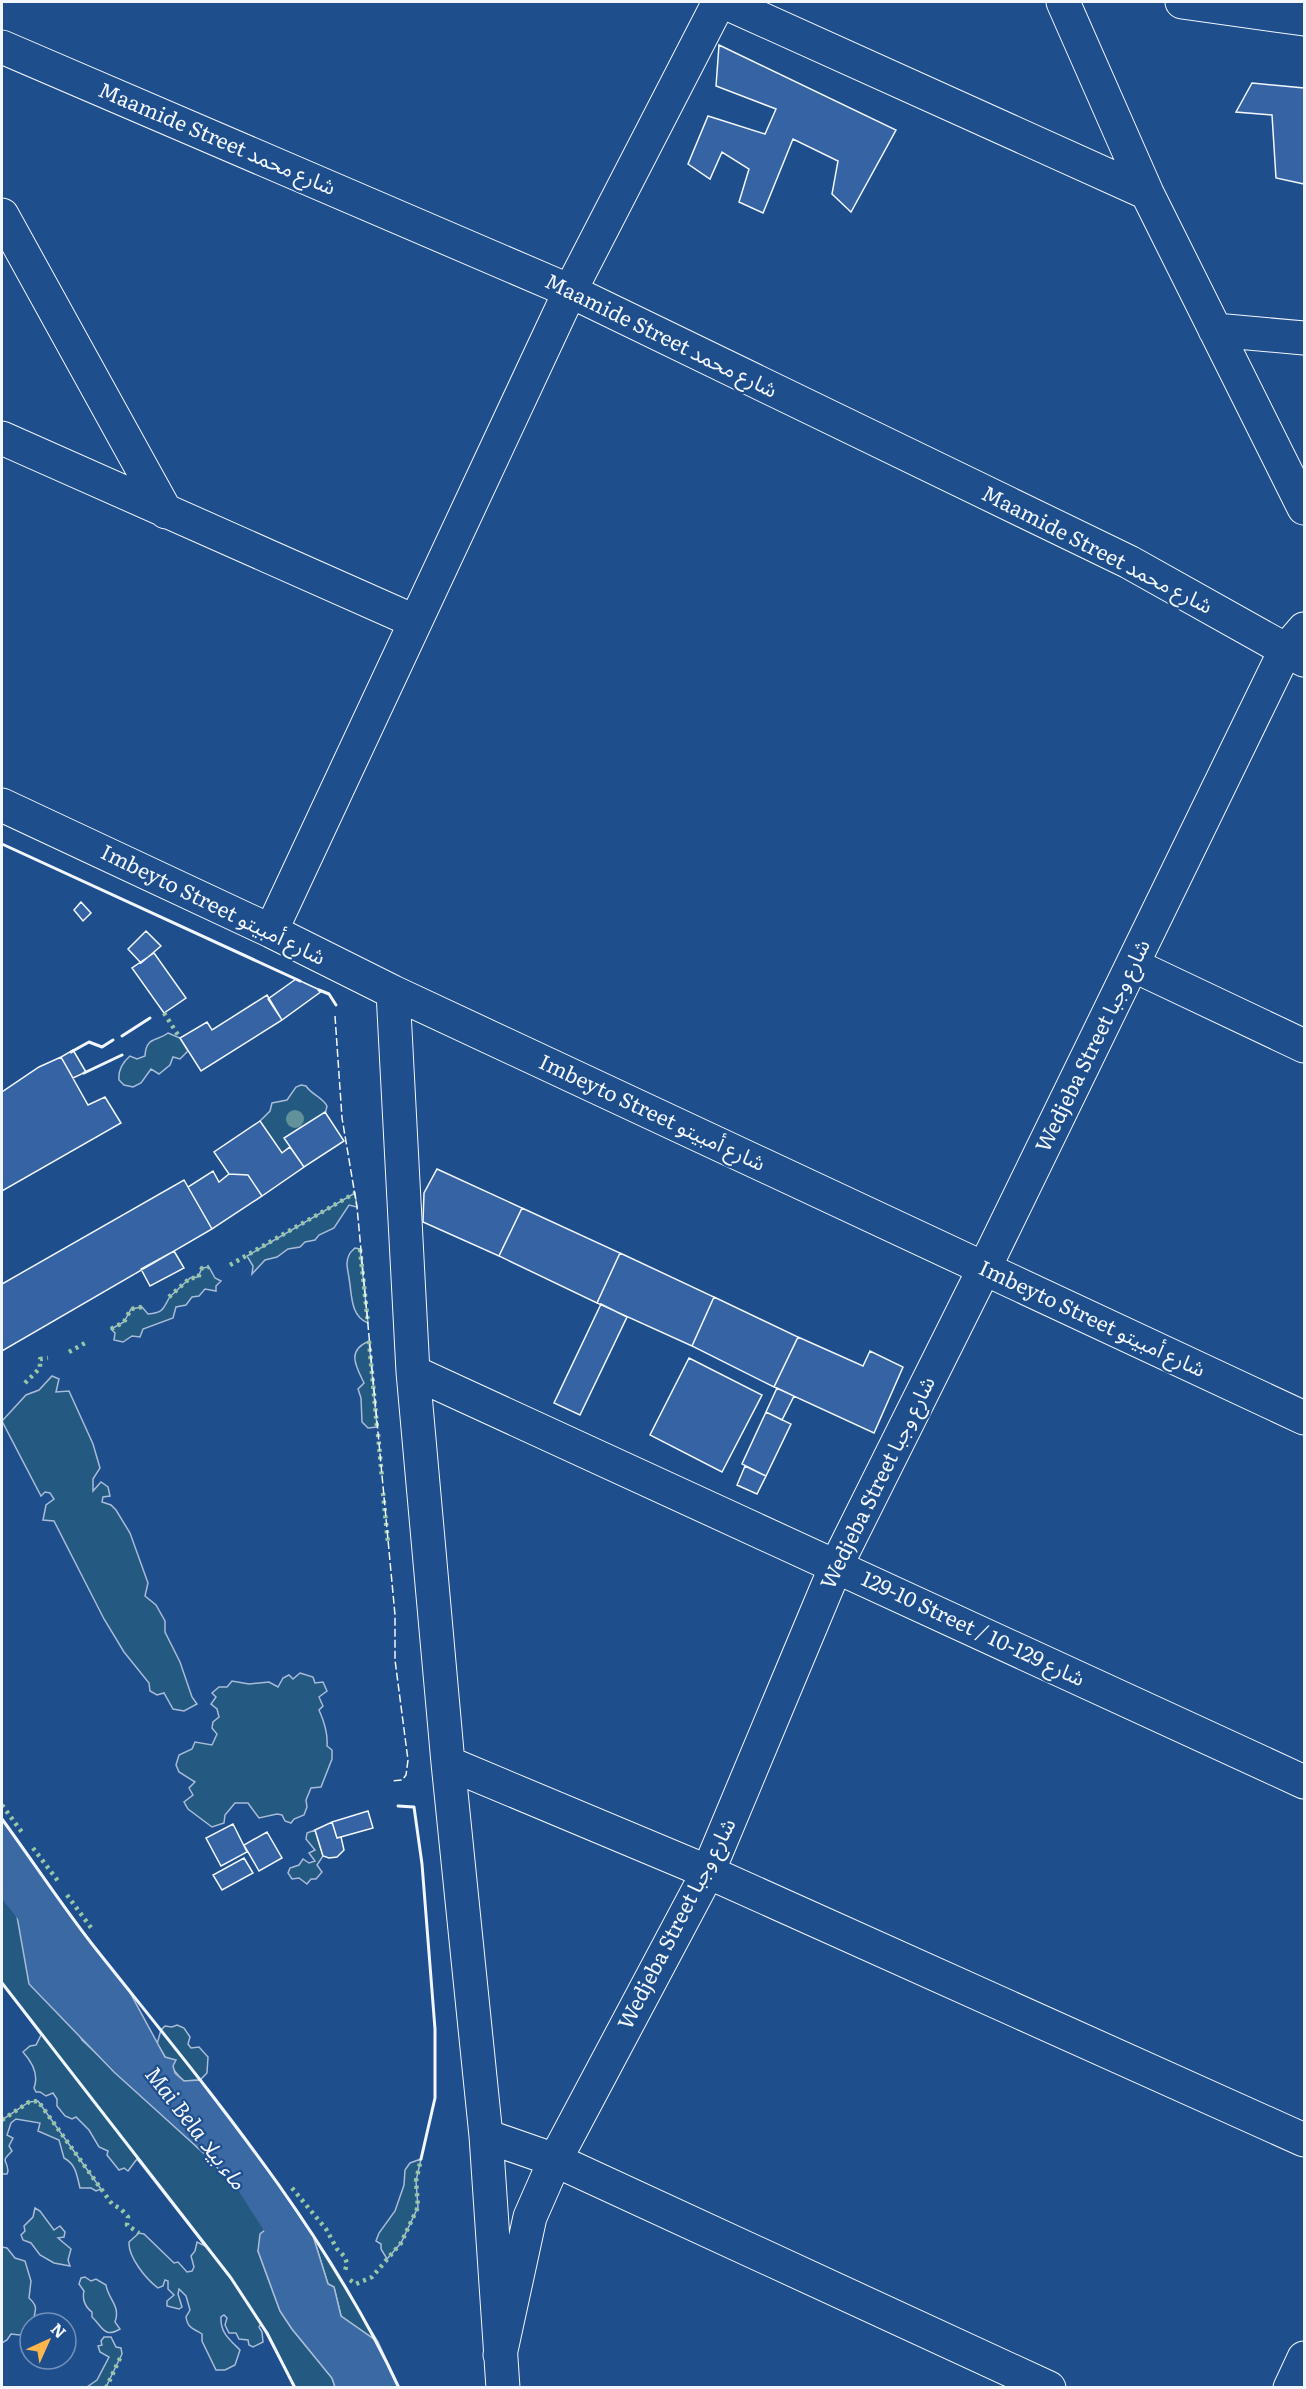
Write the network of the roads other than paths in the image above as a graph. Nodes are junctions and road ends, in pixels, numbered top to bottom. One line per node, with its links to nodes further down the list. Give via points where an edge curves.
1 (719, 2): 9 (street)
2 (724, 2): 7 (street)
3 (1063, 2): 7 (street)
4 (1182, 2): 5 (street)
5 (1305, 19)
6 (2, 47): 9 (street, Maamide Street شارع محمد)
7 (1147, 193): 10 (street)
8 (2, 215): 14 (street)
9 (570, 291): 15 (street); 16 (street, Maamide Street شارع محمد)
10 (1215, 330): 11 (street); 13 (street)
11 (1305, 338)
12 (2, 438): 14 (street)
13 (1305, 508)
14 (166, 512): 15 (street)
15 (414, 621): 18 (street)
16 (1298, 647): 19 (street, Wedjeba Street شارع وجبا)
17 (2, 805): 18 (street, Imbeyto Street شارع أمبيتو)
18 (271, 931): 20 (street, Imbeyto Street شارع أمبيتو)
19 (1132, 965): 21 (street); 22 (street, Wedjeba Street شارع وجبا)
20 (393, 992): 22 (street, Imbeyto Street شارع أمبيتو); 23 (street)
21 (1305, 1046)
22 (984, 1269): 24 (street, Imbeyto Street شارع أمبيتو); 25 (street, Wedjeba Street شارع وجبا)
23 (413, 1372): 25 (street, 129-10 Street / شارع 129-10); 26 (street)
24 (1305, 1418)
25 (836, 1566): 27 (street, 129-10 Street / شارع 129-10); 28 (street, Wedjeba Street شارع وجبا)
26 (448, 1763): 28 (street); 29 (street)
27 (1305, 1782)
28 (708, 1872): 30 (street); 31 (street, Wedjeba Street شارع وجبا)
29 (486, 2136): 31 (street); 32 (street)
30 (1305, 2140)
31 (555, 2160): 32 (street, Wedjeba Street شارع وجبا, via 530,2217); 35 (street)
32 (500, 2355): 34 (street)
33 (1305, 2358): 36 (street)
34 (503, 2388)
35 (1049, 2388)
36 (1290, 2388)

